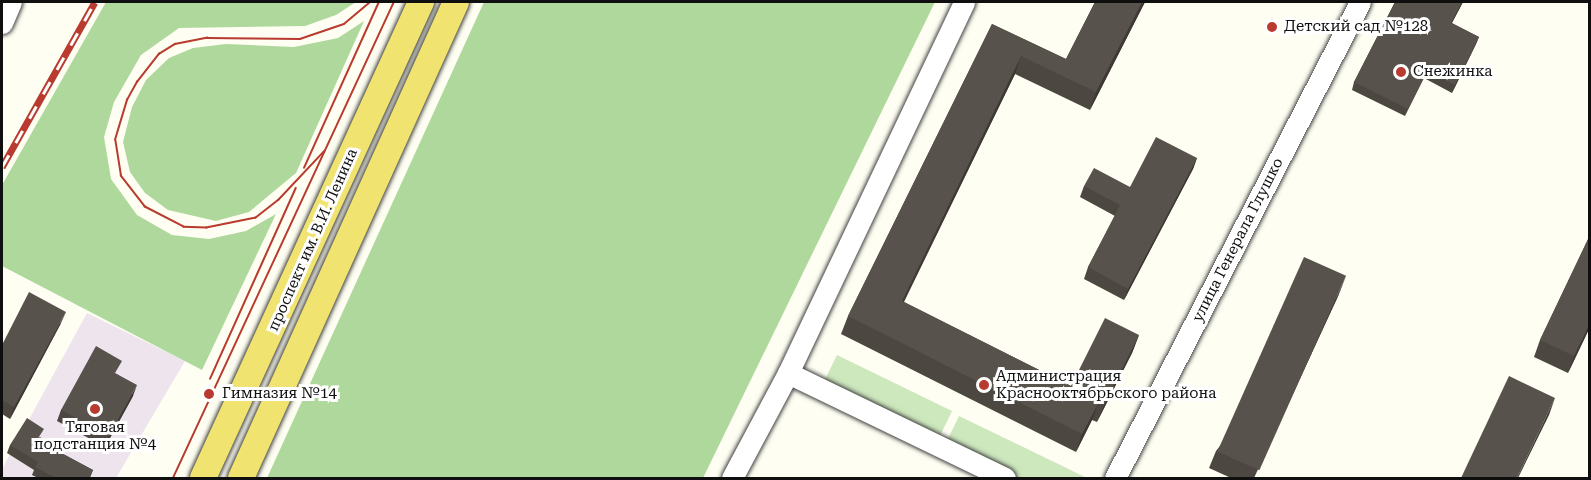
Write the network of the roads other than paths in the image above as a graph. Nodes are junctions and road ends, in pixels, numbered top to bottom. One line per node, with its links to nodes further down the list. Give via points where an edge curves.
1 (11, 2): 6 (street)
2 (421, 2): 8 (main road, проспект им. В.И. Ленина)
3 (456, 2): 9 (main road, проспект им. В.И. Ленина)
4 (964, 2): 7 (street)
5 (1360, 2): 12 (street, улица Генерала Глушко)
6 (2, 23)
7 (788, 373): 10 (street); 11 (street)
8 (203, 478)
9 (241, 478)
10 (732, 478)
11 (1005, 478)
12 (1115, 478)

